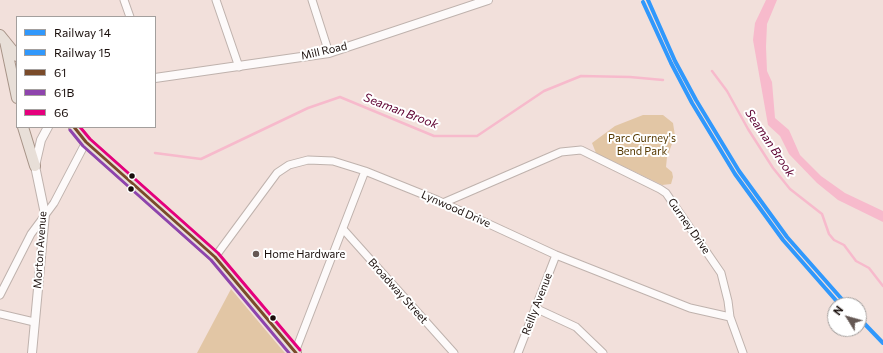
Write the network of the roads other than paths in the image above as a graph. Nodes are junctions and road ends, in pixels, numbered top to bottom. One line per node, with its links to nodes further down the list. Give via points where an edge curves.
1 (124, 0): 5 (street)
2 (216, 0): 9 (street)
3 (312, 0): 7 (street)
4 (488, 0): 7 (street, Mill Road)
5 (130, 16)
6 (2, 38): 8 (main road); 11 (main road)
7 (329, 53): 9 (street, Mill Road)
8 (16, 55)
9 (239, 67): 10 (street, Mill Road)
10 (156, 78)
11 (16, 94)
12 (23, 128): 16 (main road)
13 (47, 128): 16 (street, Morton Avenue, via 41,140)
14 (75, 128): 15 (main road)
15 (86, 142): 19 (street, via 54,203); 22 (main road)
16 (35, 166): 19 (street, Morton Avenue)
17 (366, 171): 18 (street, Lynwood Drive); 20 (street); 22 (street, Lynwood Drive, via 333,161 308,160 289,166 277,173)
18 (443, 203): 21 (street, Lynwood Drive); 26 (street, Gurney Drive, via 561,152 581,150 666,193 721,273)
19 (44, 214): 23 (street); 27 (street, Morton Avenue)
20 (343, 229): 29 (street); 30 (street, Broadway Street)
21 (556, 255): 24 (street, Reilly Avenue); 26 (street, Lynwood Drive, via 690,308)
22 (215, 257): 29 (main road)
23 (0, 295)
24 (535, 308): 31 (street, Reilly Avenue); 32 (street, via 576,327)
25 (0, 314): 27 (street)
26 (730, 318): 33 (street, Gurney Drive)
27 (34, 322): 28 (street, Morton Avenue)
28 (32, 353)
29 (295, 353)
30 (454, 353)
31 (518, 353)
32 (603, 353)
33 (743, 353)

